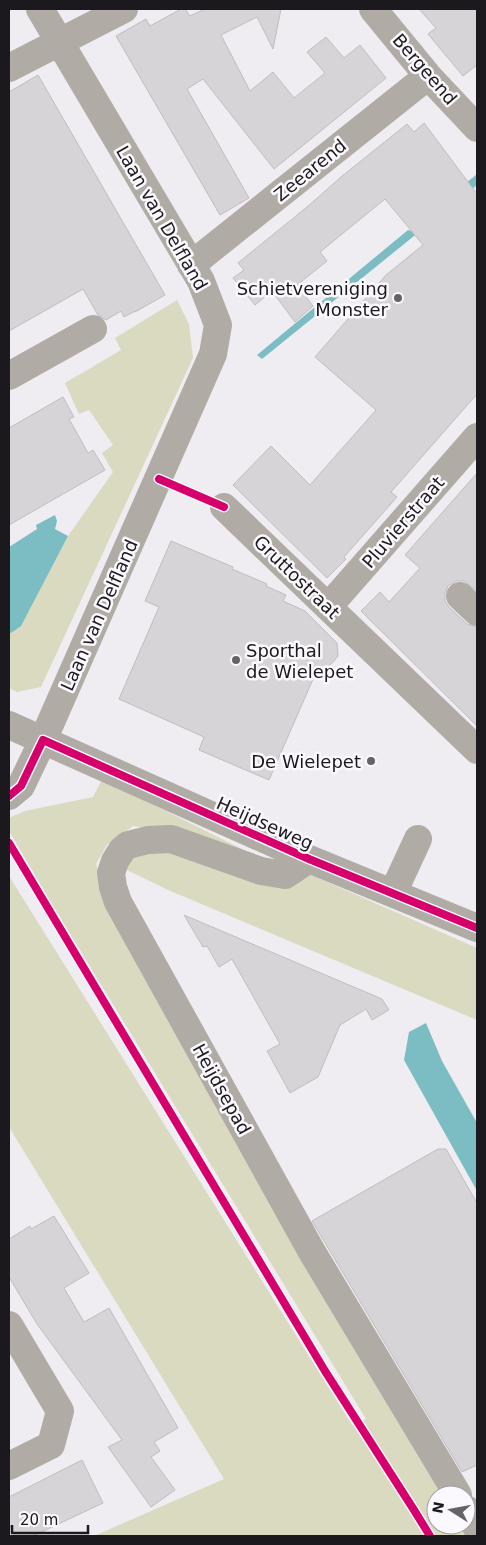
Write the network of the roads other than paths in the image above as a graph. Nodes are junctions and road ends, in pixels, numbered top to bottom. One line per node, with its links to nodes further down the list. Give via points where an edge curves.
1 (40, 9): 4 (street, Laan van Delfland)
2 (124, 9): 4 (street)
3 (373, 9): 6 (street, Bergeend)
4 (59, 42): 5 (street); 8 (street, Laan van Delfland)
5 (9, 68)
6 (428, 76): 7 (street, Bergeend); 8 (street, Zeearend)
7 (477, 128)
8 (192, 265): 15 (street, Laan van Delfland, via 218,325 213,354)
9 (93, 329): 10 (street)
10 (9, 376)
11 (477, 437): 13 (street, Pluvierstraat)
12 (224, 507): 13 (street, Gruttostraat)
13 (328, 607): 16 (street, Gruttostraat)
14 (9, 725): 15 (street, Heijdseweg)
15 (43, 740): 17 (street, Laan van Delfland, via 21,786); 19 (street, Heijdseweg)
16 (477, 750)
17 (9, 796)
18 (418, 839): 20 (street)
19 (309, 859): 20 (street, Heijdseweg); 24 (street, Heijdsepad, via 285,875 261,871 171,840 148,840 128,845 122,850 111,873 118,902 307,1244)
20 (392, 893): 21 (street, Heijdseweg)
21 (477, 928)
22 (9, 1325): 23 (street, via 60,1411 51,1445)
23 (9, 1466)
24 (452, 1485)

